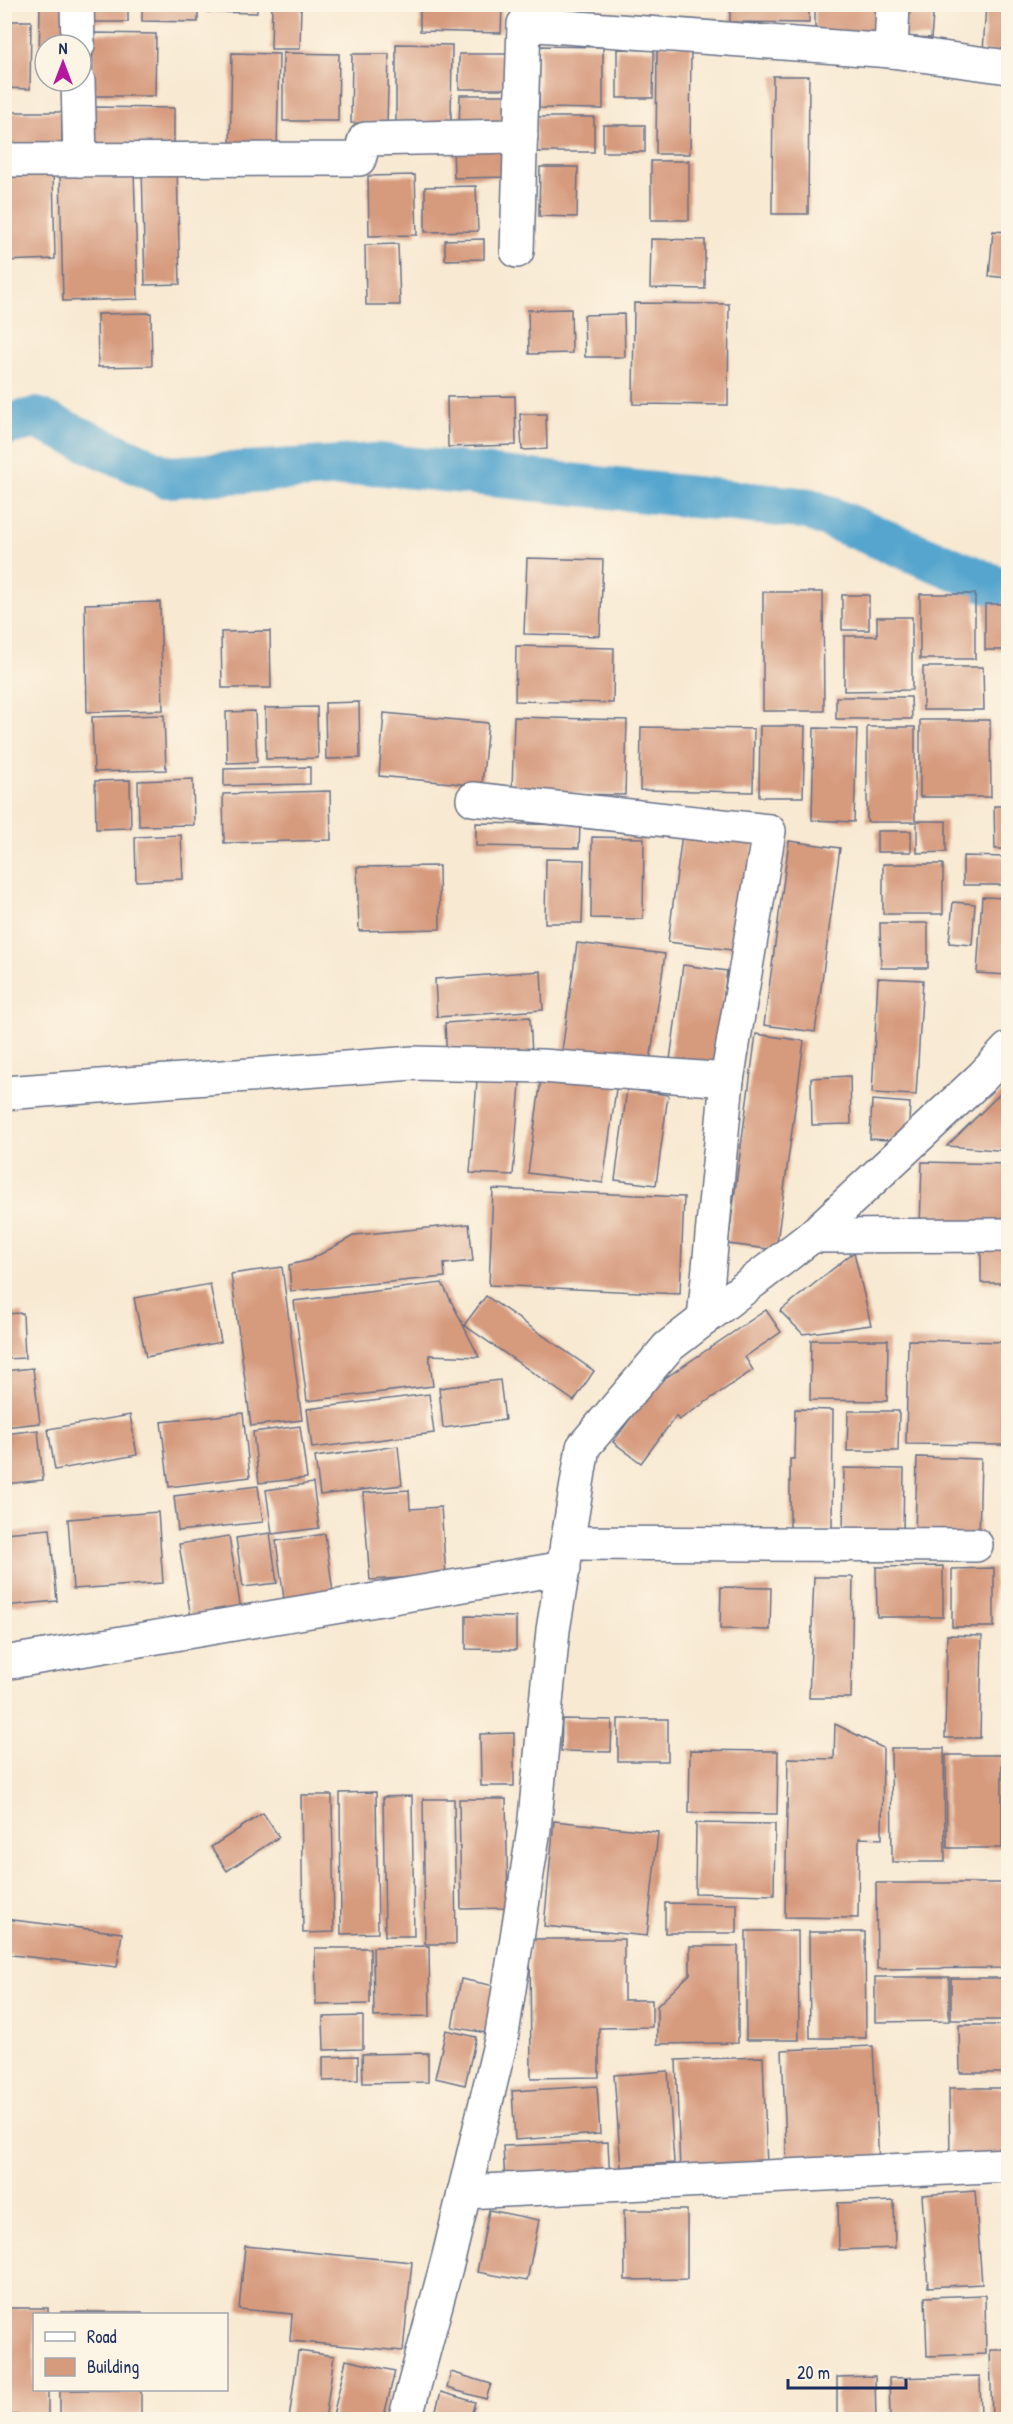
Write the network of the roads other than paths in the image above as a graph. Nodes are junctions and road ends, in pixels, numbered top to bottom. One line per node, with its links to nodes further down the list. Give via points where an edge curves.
1 (77, 4): 3 (street)
2 (893, 4): 4 (street)
3 (78, 33)
4 (891, 51): 5 (street); 7 (street, via 524,24)
5 (1008, 67)
6 (78, 93): 9 (street)
7 (521, 136): 9 (street, via 365,139 359,159); 10 (street)
8 (4, 160): 9 (street)
9 (80, 160)
10 (517, 251)
11 (473, 798): 13 (street, via 769,831)
12 (1008, 1049): 15 (street)
13 (727, 1080): 14 (street, via 542,1066 413,1063); 17 (street)
14 (4, 1093)
15 (812, 1236): 16 (street); 17 (street)
16 (1008, 1236)
17 (704, 1319): 19 (street, via 668,1347 583,1447)
18 (976, 1545): 19 (street)
19 (565, 1555): 20 (street); 22 (street, via 553,1630 534,1829 501,2040)
20 (4, 1663)
21 (1008, 2165): 22 (street)
22 (464, 2192): 23 (street)
23 (405, 2420)

